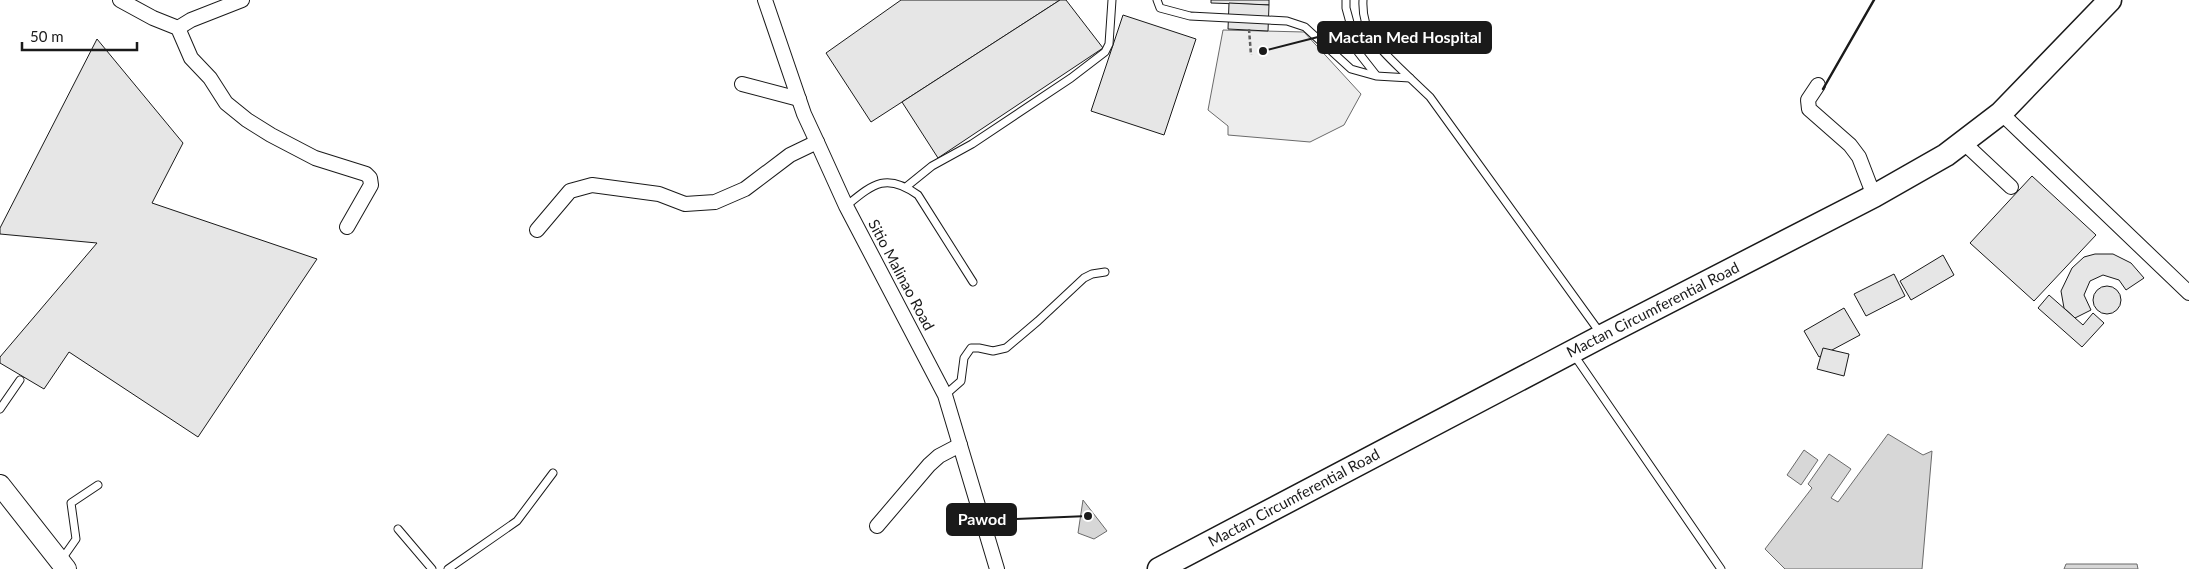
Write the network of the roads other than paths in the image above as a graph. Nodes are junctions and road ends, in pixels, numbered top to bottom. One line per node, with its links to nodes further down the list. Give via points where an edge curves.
1 (120, 0): 9 (street)
2 (242, 0): 9 (street)
3 (765, 0): 14 (street, Sitio Malinao Road)
4 (1112, 0): 18 (lane, via 1109,44 1105,52 972,144 932,166)
5 (1157, 0): 10 (lane, via 1160,8 1190,16 1287,21 1305,27 1351,68)
6 (1346, 0): 10 (lane, via 1358,52)
7 (1363, 0): 11 (lane, via 1362,13 1372,40)
8 (2110, 0): 15 (main road, Mactan Circumferential Road)
9 (178, 28): 22 (street, via 191,58 210,78 226,103 240,114 315,158 370,178 371,185)
10 (1376, 76): 11 (lane)
11 (1410, 78): 27 (lane, via 1430,97)
12 (742, 84): 14 (street)
13 (1818, 85): 20 (street, via 1808,100 1809,109 1859,156)
14 (799, 99): 16 (street, Sitio Malinao Road)
15 (2001, 113): 17 (main road, Mactan Circumferential Road); 26 (street)
16 (817, 142): 21 (street, Sitio Malinao Road); 23 (street, via 790,155 745,189 715,202 685,204 659,194 592,185 570,191)
17 (1963, 142): 19 (street); 20 (main road, Mactan Circumferential Road)
18 (906, 187): 21 (lane, via 881,182); 25 (lane, via 918,195)
19 (2011, 187)
20 (1874, 196): 27 (main road, Mactan Circumferential Road)
21 (846, 206): 30 (street, Sitio Malinao Road)
22 (347, 227)
23 (536, 230)
24 (1105, 272): 30 (lane, via 1084,278 1006,348 993,351 971,348 964,358 961,381)
25 (973, 282)
26 (2189, 293)
27 (1602, 336): 28 (main road, Mactan Circumferential Road)
28 (1572, 352): 42 (main road, Mactan Circumferential Road); 43 (lane)
29 (20, 380): 31 (lane)
30 (945, 395): 32 (street, Sitio Malinao Road)
31 (0, 409)
32 (960, 445): 36 (street, via 929,465); 41 (street, Sitio Malinao Road)
33 (553, 473): 40 (lane, via 517,521)
34 (98, 484): 38 (lane, via 71,503 76,540)
35 (0, 485): 38 (street)
36 (877, 526)
37 (398, 529): 39 (lane)
38 (63, 565)
39 (432, 569)
40 (448, 569)
41 (997, 569)
42 (1159, 569)
43 (1721, 569)

